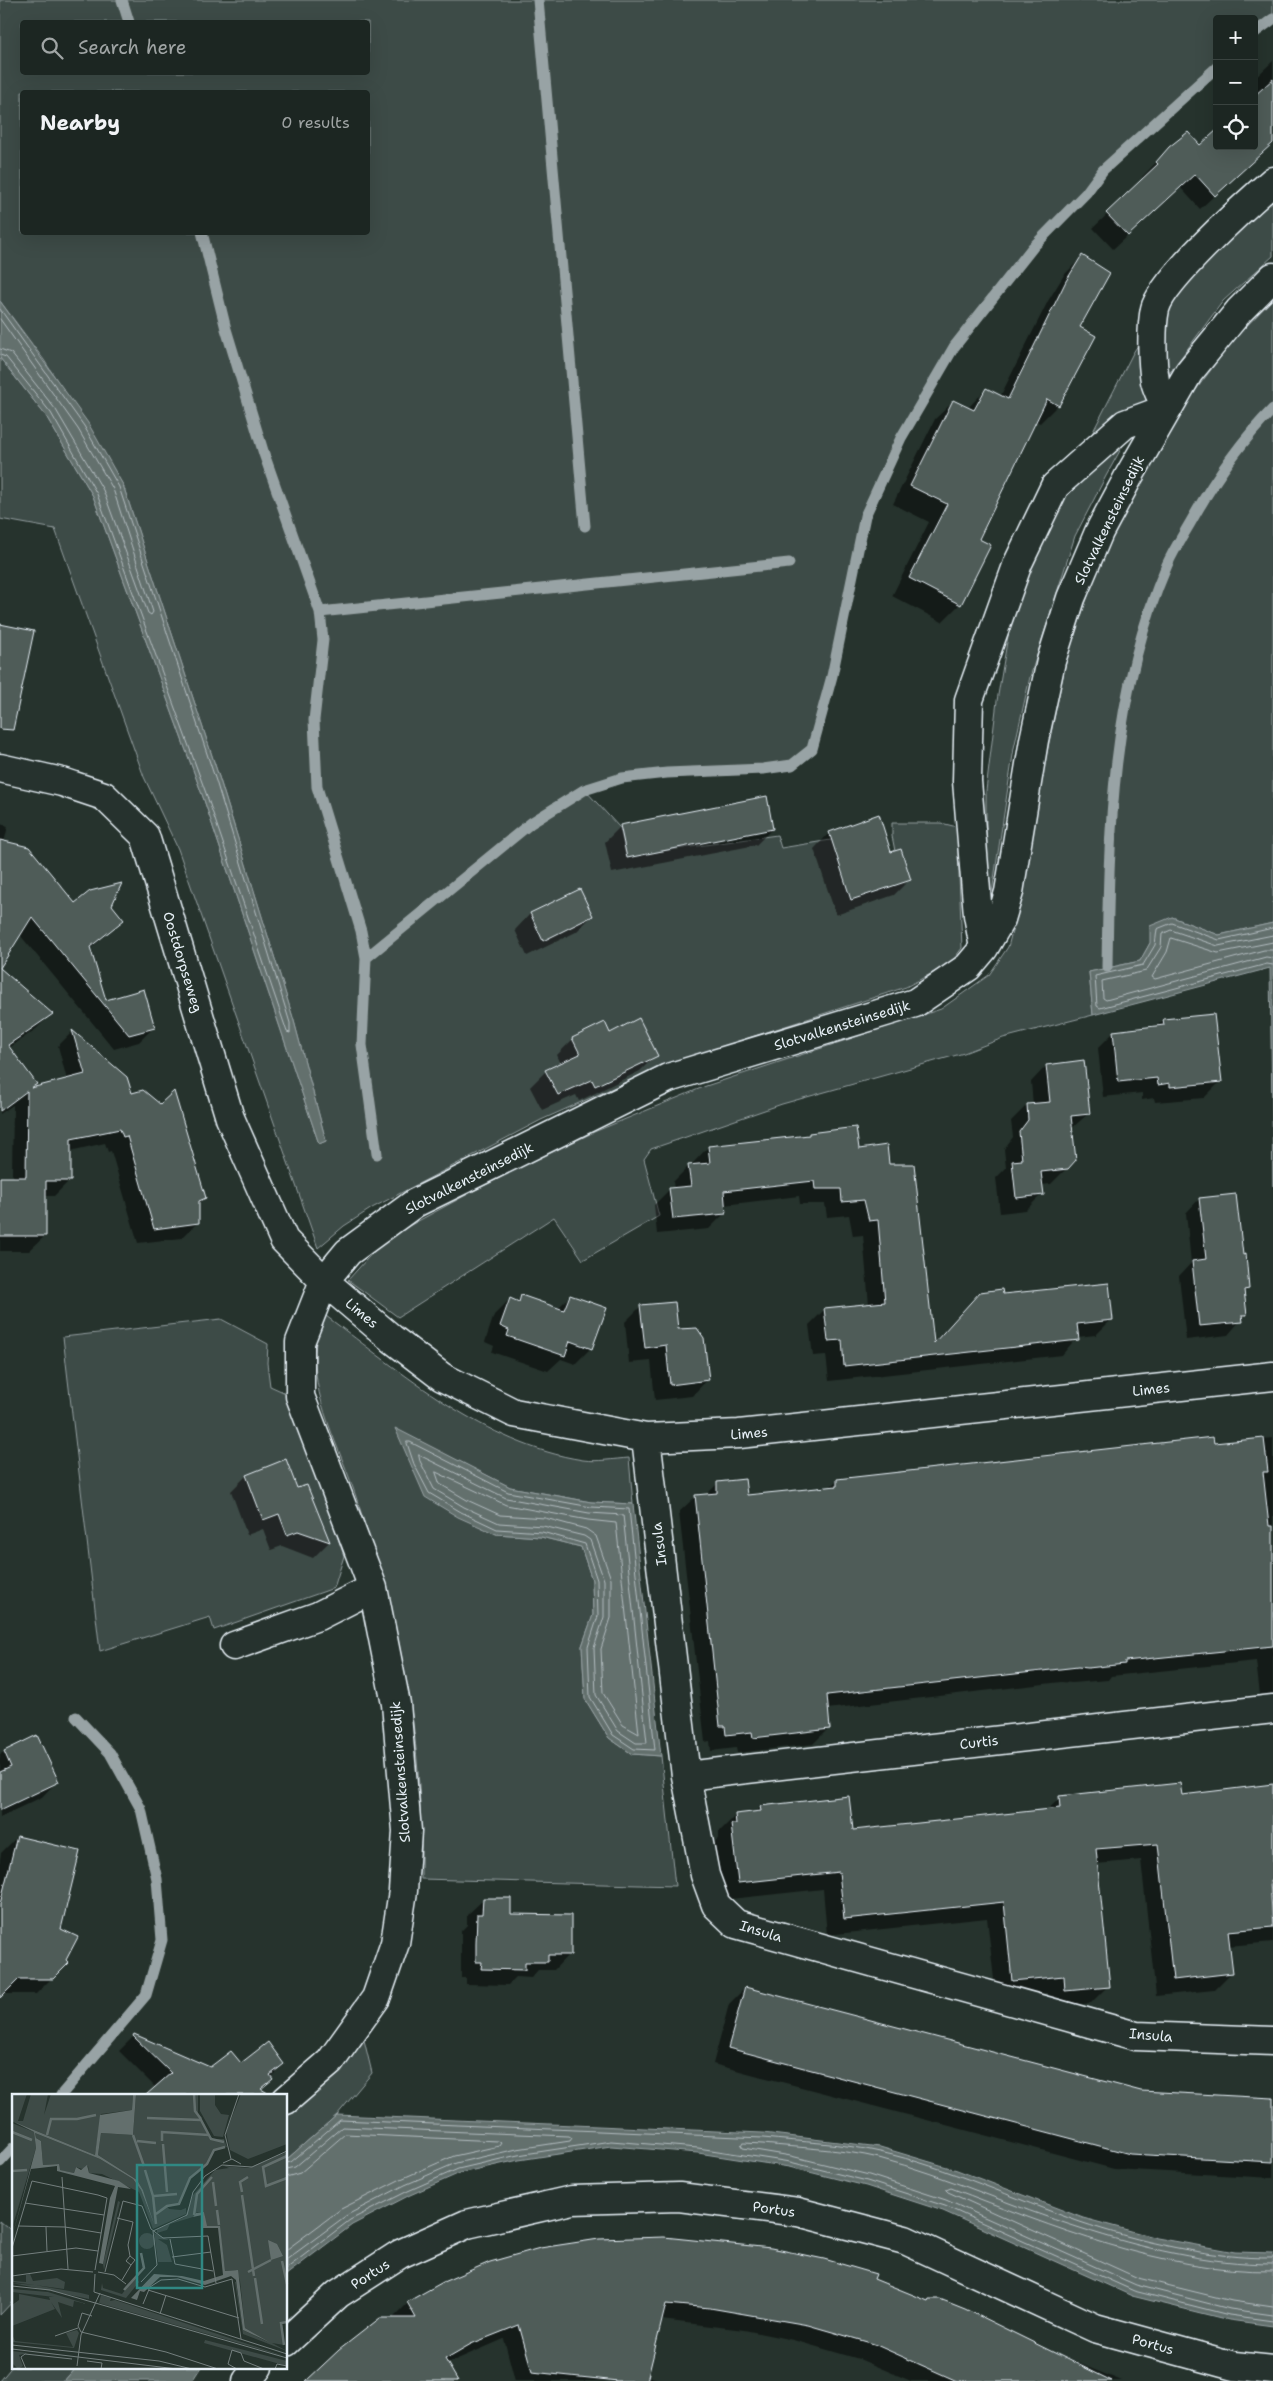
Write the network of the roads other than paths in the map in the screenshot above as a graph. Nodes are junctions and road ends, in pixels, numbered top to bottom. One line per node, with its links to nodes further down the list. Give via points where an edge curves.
1 (1273, 180): 3 (street, via 1220,230 1170,285 1156,307 1155,381)
2 (1273, 277): 3 (street, Slotvalkensteinsedijk, via 1239,311 1189,372)
3 (1166, 409): 5 (street, Slotvalkensteinsedijk, via 1099,532 1071,598 1041,702 1010,892 1001,919); 5 (street, via 1125,424 1055,486 1018,563 969,700 967,781 978,915)
4 (0, 768): 6 (street, Oostdorpseweg, via 62,782 104,796 145,836 230,1118)
5 (984, 948): 7 (street, Slotvalkensteinsedijk, via 968,967 915,1003 668,1078 415,1203 348,1252)
6 (284, 1240): 7 (street, Limes)
7 (324, 1281): 9 (street, Limes, via 442,1377 514,1413); 10 (street, Slotvalkensteinsedijk, via 300,1342 300,1396)
8 (1273, 1376): 9 (street, Limes, via 740,1434)
9 (646, 1438): 13 (street, Insula)
10 (373, 1588): 11 (street, via 318,1616); 15 (street, Slotvalkensteinsedijk, via 396,1704 407,1831 396,1934 376,1998 330,2062)
11 (234, 1646)
12 (1273, 1709): 13 (street, Curtis)
13 (686, 1776): 14 (street, Insula, via 705,1875 716,1905 736,1924 1136,2036)
14 (1273, 2040)
15 (288, 2098)
16 (288, 2340): 18 (street, Portus, via 338,2294 400,2254 467,2224 572,2200 679,2197 798,2212 905,2240 1095,2328 1234,2366)
17 (257, 2368): 19 (street)
18 (1273, 2370)
19 (247, 2381)

